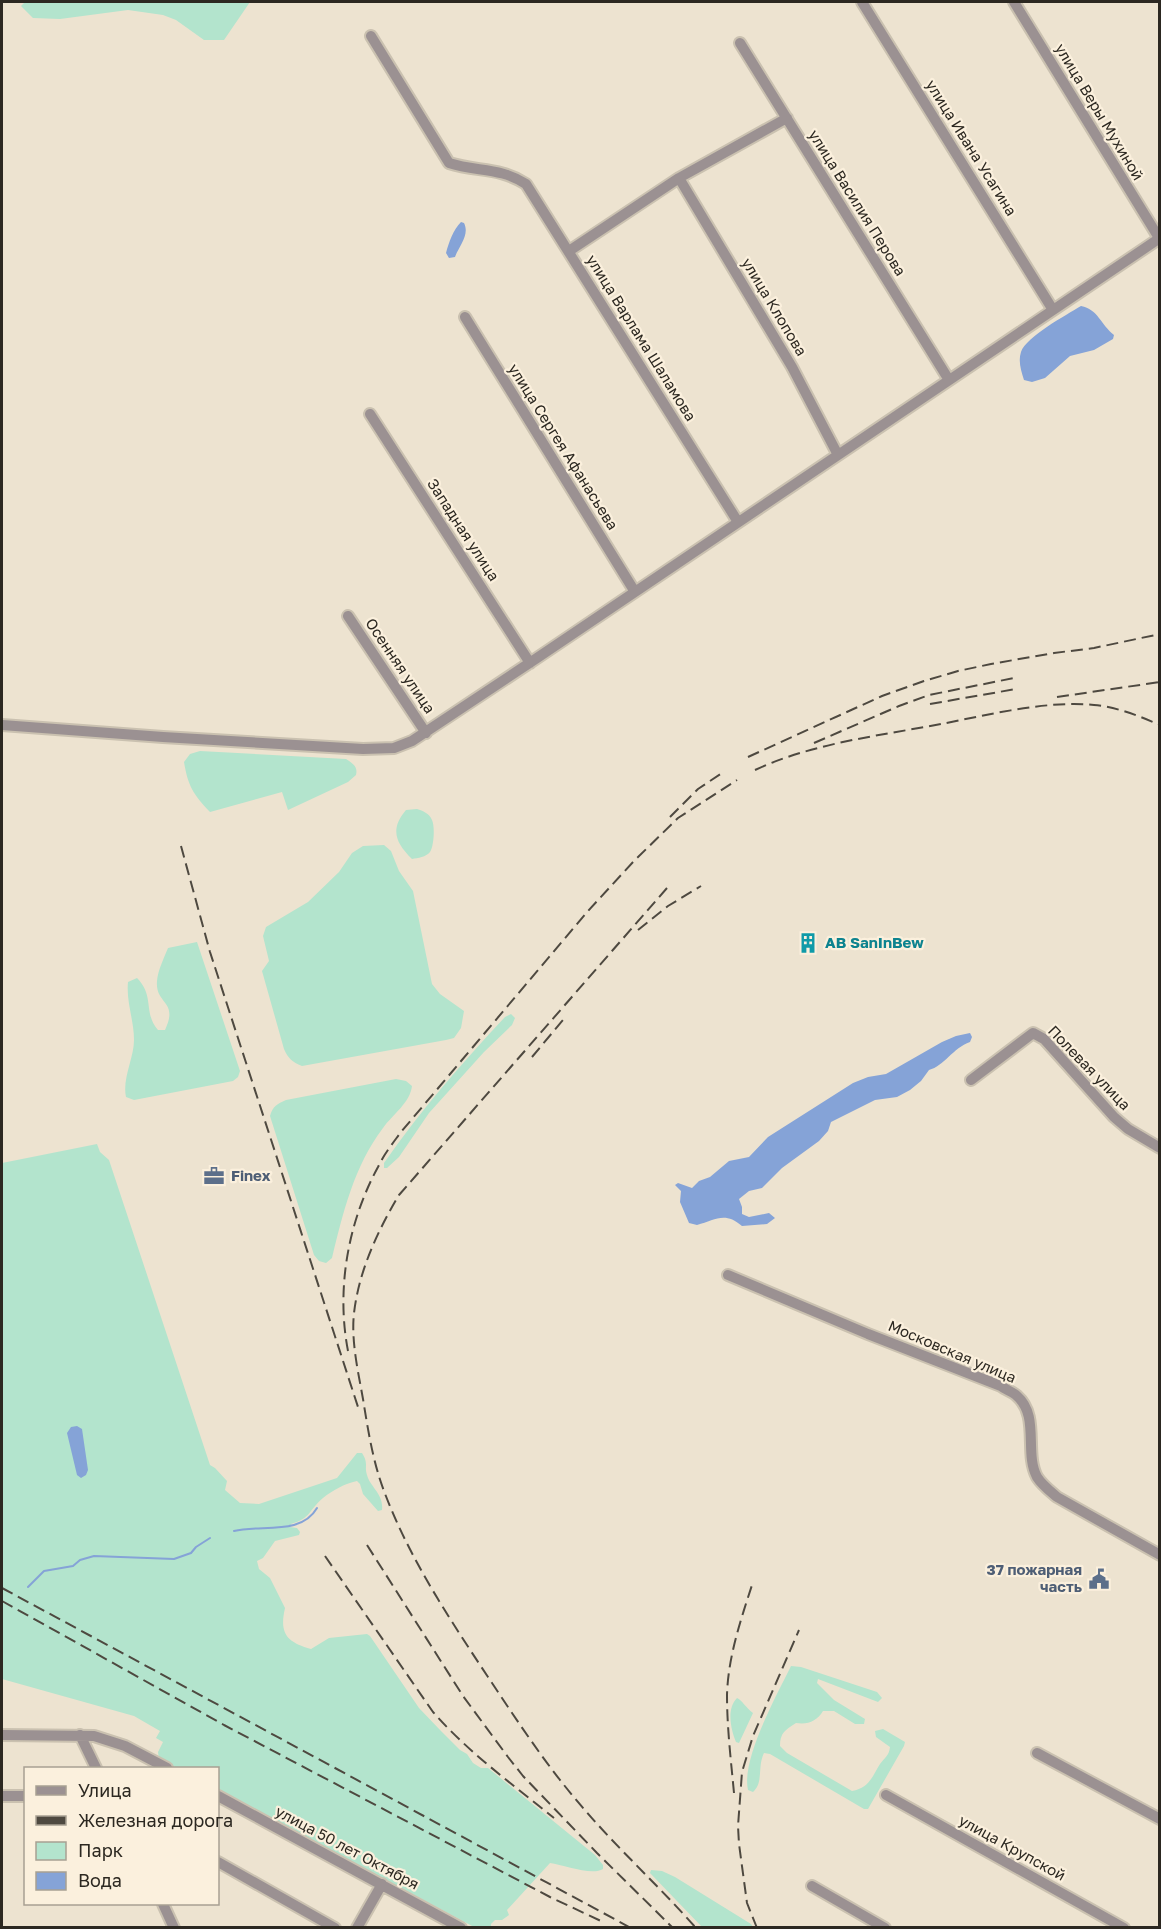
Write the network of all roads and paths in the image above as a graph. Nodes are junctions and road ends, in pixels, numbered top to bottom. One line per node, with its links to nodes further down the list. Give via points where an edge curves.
1 (862, 2): 9 (street, улица Ивана Усагина)
2 (1014, 2): 7 (street, улица Веры Мухиной)
3 (371, 36): 8 (street, улица Варлама Шаламова, via 449,163 513,175 526,184)
4 (740, 43): 5 (street, улица Василия Перова)
5 (787, 118): 6 (street); 11 (street, улица Василия Перова)
6 (679, 178): 8 (street); 13 (street, улица Клопова, via 792,367)
7 (1159, 238): 9 (street)
8 (569, 251): 14 (street, улица Варлама Шаламова)
9 (1053, 310): 11 (street)
10 (465, 317): 15 (street, улица Сергея Афанасьева)
11 (949, 380): 13 (street)
12 (370, 414): 17 (street, Западная улица)
13 (838, 455): 14 (street)
14 (738, 522): 15 (street)
15 (635, 592): 17 (street)
16 (348, 616): 19 (street, Осенняя улица)
17 (530, 663): 19 (street)
18 (2, 725): 19 (street, via 363,749 394,748)
19 (426, 733)
20 (971, 1080): 21 (street, Полевая улица, via 1033,1033 1044,1039 1114,1117)
21 (1160, 1148)
22 (728, 1275): 23 (street, Московская улица, via 1001,1386 1018,1397 1028,1413 1033,1466 1042,1484 1057,1497)
23 (1160, 1555)
24 (2, 1735): 25 (street)
25 (80, 1736): 27 (street); 28 (street, via 94,1736 125,1746)
26 (1037, 1753): 33 (street)
27 (96, 1767)
28 (165, 1767)
29 (886, 1795): 43 (street, улица Крупской)
30 (2, 1796): 31 (street)
31 (24, 1796)
32 (219, 1797): 35 (street, улица 50 лет Октября)
33 (1160, 1819)
34 (219, 1863): 39 (street)
35 (382, 1884): 40 (street); 41 (street, улица 50 лет Октября)
36 (812, 1886): 42 (street)
37 (163, 1905): 38 (street)
38 (174, 1928)
39 (334, 1928)
40 (357, 1928)
41 (462, 1928)
42 (885, 1928)
43 (1124, 1928)

